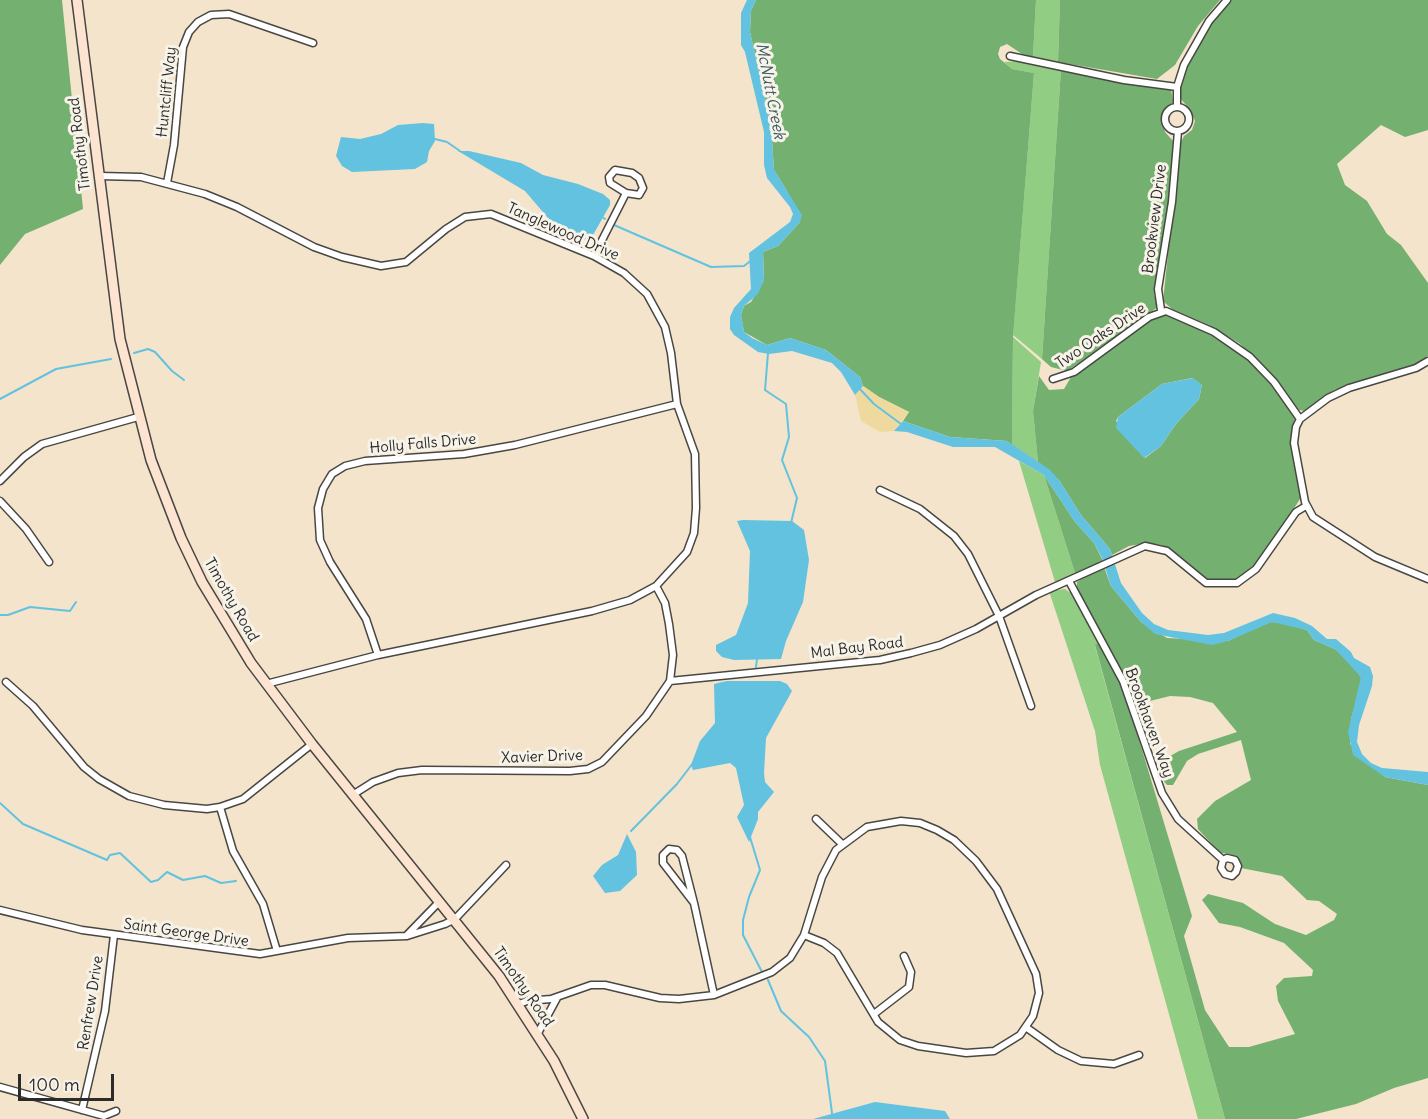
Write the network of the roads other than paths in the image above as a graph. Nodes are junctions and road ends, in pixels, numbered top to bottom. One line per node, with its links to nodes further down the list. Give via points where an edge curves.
1 (77, 0): 8 (main road, Timothy Road)
2 (1227, 0): 5 (street, Brookview Drive, via 1209,21 1184,65)
3 (314, 43): 9 (street, Huntcliff Way, via 229,14 211,15 198,22 183,47)
4 (1010, 56): 5 (street)
5 (1177, 87): 6 (street, Brookview Drive)
6 (1177, 107): 7 (street, Brookview Drive, via 1186,111 1189,120 1187,127); 7 (street, Brookview Drive, via 1168,112 1165,120 1170,129)
7 (1178, 131): 12 (street, Brookview Drive, via 1158,289)
8 (99, 176): 9 (street, Tanglewood Drive, via 130,176); 16 (main road, Timothy Road, via 120,339)
9 (167, 183): 11 (street, Tanglewood Drive, via 223,200 330,253 374,265 406,262 454,222 484,213)
10 (626, 193): 10 (street, via 639,195 642,182 632,174 615,170 609,177 610,183); 11 (street)
11 (594, 256): 15 (street, Tanglewood Drive, via 633,279 653,305 668,339)
12 (1161, 310): 14 (street, Two Oaks Drive, via 1074,372); 17 (street, Two Oaks Drive, via 1194,321 1250,357)
13 (1428, 361): 17 (street, via 1349,388)
14 (1053, 379)
15 (677, 404): 25 (street, Tanglewood Drive, via 695,454 695,522 687,552); 27 (street, Holly Falls Drive, via 515,445 464,454 366,461 332,474 318,508 320,540 366,619)
16 (138, 417): 18 (street, via 42,444); 30 (main road, Timothy Road, via 165,501 193,565)
17 (1300, 418): 21 (street, via 1294,443)
18 (0, 481)
19 (880, 490): 26 (street, via 920,508 954,536 968,554)
20 (0, 501): 22 (street)
21 (1306, 506): 23 (street, via 1313,517 1357,547); 24 (street, Mal Bay Road, via 1296,512 1256,569 1237,583 1206,583 1173,555 1153,546 1145,546)
22 (49, 562)
23 (1428, 579)
24 (1069, 581): 26 (street, Mal Bay Road); 37 (street, Brookhaven Way, via 1123,681 1162,793 1178,819)
25 (656, 586): 27 (street, Tanglewood Drive, via 630,600 592,611); 28 (street, Xavier Drive, via 665,603 674,656)
26 (999, 616): 28 (street, Mal Bay Road, via 940,645 891,658); 31 (street)
27 (378, 655): 30 (street, Tanglewood Drive)
28 (670, 681): 33 (street, Xavier Drive, via 634,731 595,766 570,771 410,771 386,777)
29 (6, 682): 34 (street, via 33,706 84,767 114,789 164,805)
30 (265, 684): 32 (main road, Timothy Road)
31 (1031, 706)
32 (312, 744): 33 (main road, Timothy Road); 34 (street, via 254,792)
33 (354, 794): 39 (main road, Timothy Road)
34 (220, 807): 46 (street, via 233,851 263,904)
35 (816, 819): 36 (street)
36 (842, 844): 44 (street, via 825,867); 52 (street, via 875,825 911,822 945,834 976,861 997,889 1036,974 1038,1005)
37 (1223, 860)
38 (506, 865): 42 (street)
39 (440, 901): 42 (main road, Timothy Road); 45 (street)
40 (694, 903): 40 (street, via 682,856 669,849 663,855 663,863); 48 (street)
41 (0, 910): 43 (street, Saint George Drive)
42 (455, 918): 45 (street, Saint George Drive); 50 (main road, Timothy Road)
43 (114, 935): 46 (street, Saint George Drive, via 242,953); 56 (street, Renfrew Drive, via 105,1011)
44 (804, 935): 48 (street, via 790,958 772,972); 51 (street, via 837,953)
45 (407, 936): 46 (street, Saint George Drive, via 348,938)
46 (277, 951)
47 (904, 956): 51 (street, via 911,972 909,987)
48 (714, 995): 49 (street, via 654,997 591,985)
49 (557, 998): 50 (street); 53 (street)
50 (519, 1004): 53 (main road, Timothy Road)
51 (874, 1014): 52 (street, via 884,1028 909,1044 966,1053 994,1051)
52 (1027, 1028): 54 (street, via 1081,1061 1114,1064)
53 (538, 1033): 58 (main road, Timothy Road)
54 (1139, 1055)
55 (0, 1087): 56 (street)
56 (82, 1110): 57 (street, via 104,1116)
57 (116, 1112)
58 (583, 1119)

